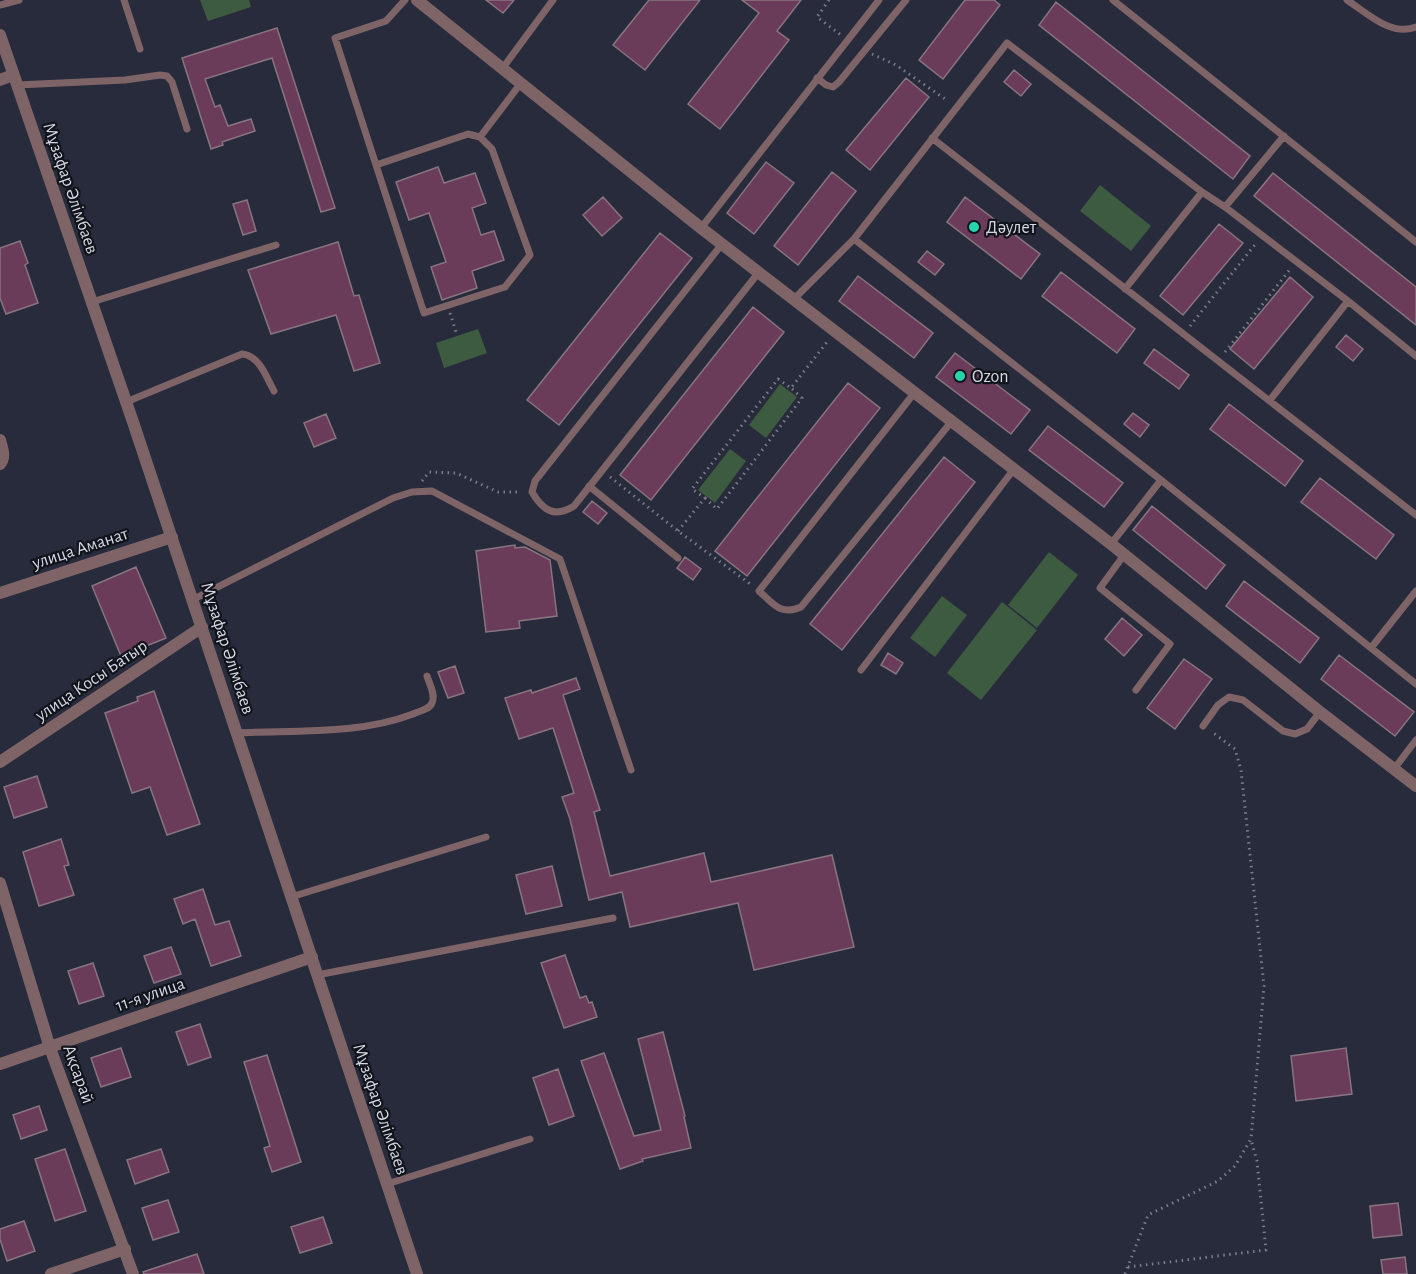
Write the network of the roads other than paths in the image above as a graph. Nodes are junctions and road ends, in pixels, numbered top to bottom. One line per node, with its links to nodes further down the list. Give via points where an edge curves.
1 (19, 0): 10 (lane)
2 (124, 0): 13 (lane)
3 (405, 0): 23 (lane, via 386,21 334,38)
4 (417, 0): 14 (street)
5 (553, 0): 14 (lane)
6 (879, 0): 15 (lane)
7 (906, 0): 15 (lane, via 839,82 833,87)
8 (1113, 0): 20 (lane)
9 (1347, 0): 11 (lane, via 1391,29 1406,32)
10 (0, 5)
11 (1416, 27)
12 (0, 35): 17 (street, Мұзафар Әлімбаев)
13 (140, 49)
14 (502, 69): 18 (street)
15 (817, 78): 26 (lane)
16 (0, 80): 17 (street)
17 (15, 80): 19 (lane, via 167,76); 35 (street, Мұзафар Әлімбаев)
18 (520, 83): 21 (lane); 26 (street)
19 (187, 129)
20 (1284, 135): 25 (lane); 28 (lane)
21 (480, 137): 23 (lane, via 468,134); 23 (lane, via 492,149 530,255 505,287 424,313)
22 (932, 138): 24 (lane, via 1007,43); 27 (lane); 32 (lane)
23 (376, 165)
24 (1202, 192): 25 (lane); 32 (lane)
25 (1225, 207): 34 (lane)
26 (701, 228): 29 (street)
27 (854, 239): 33 (lane); 43 (lane)
28 (1416, 242)
29 (722, 244): 31 (street); 44 (lane, via 535,482 532,492 552,512 564,512 574,506)
30 (276, 245): 35 (lane)
31 (759, 272): 33 (street); 44 (lane)
32 (1125, 289): 39 (lane)
33 (794, 299): 38 (street)
34 (1348, 301): 36 (lane); 39 (lane)
35 (92, 302): 40 (street, Мұзафар Әлімбаев)
36 (1416, 356)
37 (274, 391): 40 (lane, via 256,360 242,354)
38 (915, 392): 41 (street); 41 (lane, via 759,591 780,610 801,607)
39 (1270, 400): 45 (lane)
40 (126, 402): 46 (street, Мұзафар Әлімбаев)
41 (952, 421): 42 (street)
42 (1014, 469): 47 (street); 55 (lane)
43 (1161, 480): 47 (lane); 54 (lane)
44 (589, 486): 49 (lane)
45 (1416, 515)
46 (172, 537): 51 (street, улица Аманат); 52 (street, Мұзафар Әлімбаев)
47 (1111, 544): 48 (street)
48 (1124, 555): 58 (lane, via 1100,588 1170,644); 59 (street)
49 (678, 558)
50 (1416, 591): 54 (lane)
51 (0, 593)
52 (192, 600): 53 (street, Мұзафар Әлімбаев); 65 (lane, via 393,498 432,491 560,559)
53 (202, 627): 61 (street, Мұзафар Әлімбаев); 63 (street, улица Косы Батыр)
54 (1371, 648): 57 (lane)
55 (861, 670)
56 (427, 676): 61 (lane, via 434,697 432,704 392,722 368,727)
57 (1416, 684)
58 (1136, 690)
59 (1320, 712): 60 (lane, via 1307,729 1295,734 1283,731 1243,700 1229,697); 64 (street)
60 (1203, 726)
61 (237, 733): 69 (street, Мұзафар Әлімбаев)
62 (1416, 740): 64 (lane)
63 (0, 762)
64 (1394, 768): 66 (street)
65 (631, 770)
66 (1416, 786)
67 (486, 837): 69 (lane)
68 (0, 883): 73 (street, Ақсарай)
69 (291, 897): 71 (street, Мұзафар Әлімбаев)
70 (613, 918): 72 (lane)
71 (312, 957): 72 (street, Мұзафар Әлімбаев); 73 (street, 11-я улица)
72 (317, 975): 76 (street, Мұзафар Әлімбаев)
73 (50, 1048): 74 (street, 11-я улица); 77 (street, Ақсарай)
74 (0, 1064)
75 (530, 1139): 76 (lane)
76 (387, 1184): 80 (street, Мұзафар Әлімбаев)
77 (125, 1249): 78 (street); 79 (street, Ақсарай)
78 (51, 1274)
79 (133, 1274)
80 (417, 1274)

